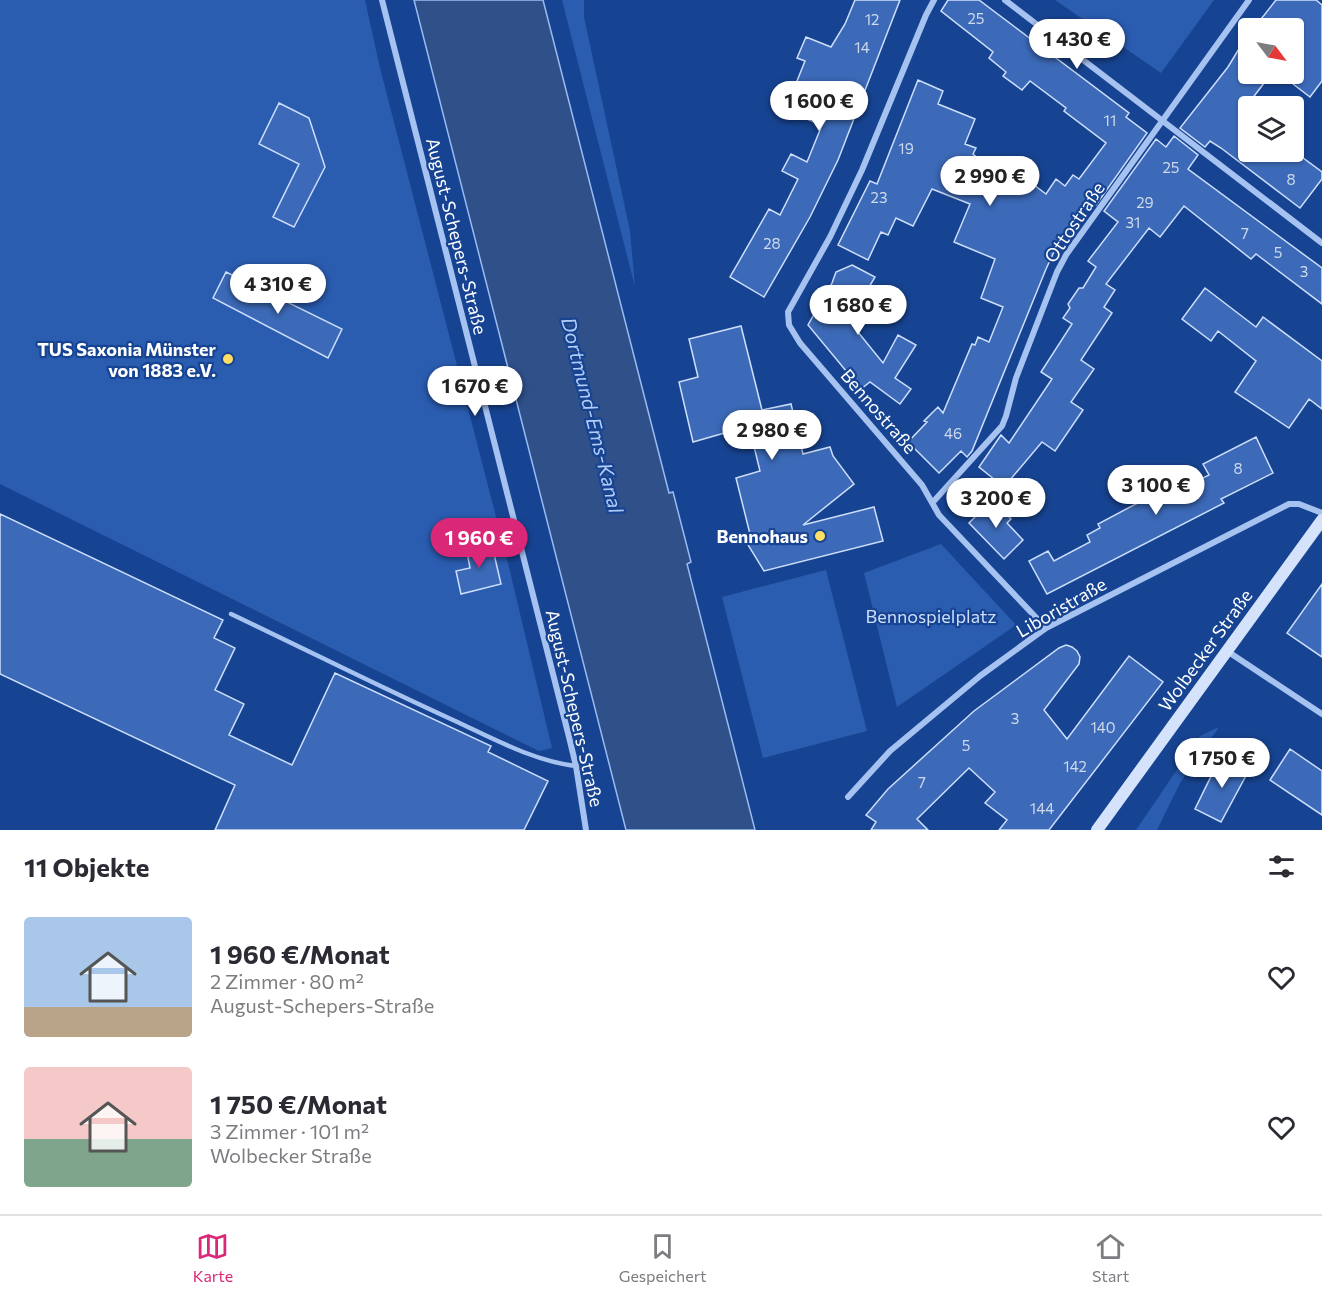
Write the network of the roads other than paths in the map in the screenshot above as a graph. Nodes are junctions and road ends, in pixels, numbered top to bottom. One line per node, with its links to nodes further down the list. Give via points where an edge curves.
1 (382, 0): 14 (street, August-Schepers-Straße)
2 (934, 0): 7 (street, Bennostraße, via 862,170 792,304 788,319 800,343)
3 (1005, 0): 5 (street)
4 (1250, 0): 5 (street, Ottostraße)
5 (1164, 121): 6 (street); 7 (street, Ottostraße, via 1061,264 1016,378 1002,426)
6 (1322, 243)
7 (933, 502): 11 (street, Bennostraße, via 959,538)
8 (1322, 513): 11 (street, Liboristraße, via 1289,504)
9 (1322, 520): 12 (main road, Wolbecker Straße)
10 (231, 614): 14 (lane, via 472,729 554,763)
11 (1046, 628): 15 (street, Liboristraße, via 980,676 890,751)
12 (1227, 651): 13 (street); 17 (main road, Wolbecker Straße)
13 (1322, 714)
14 (576, 766): 16 (street, August-Schepers-Straße)
15 (848, 797)
16 (586, 830)
17 (1097, 830)

